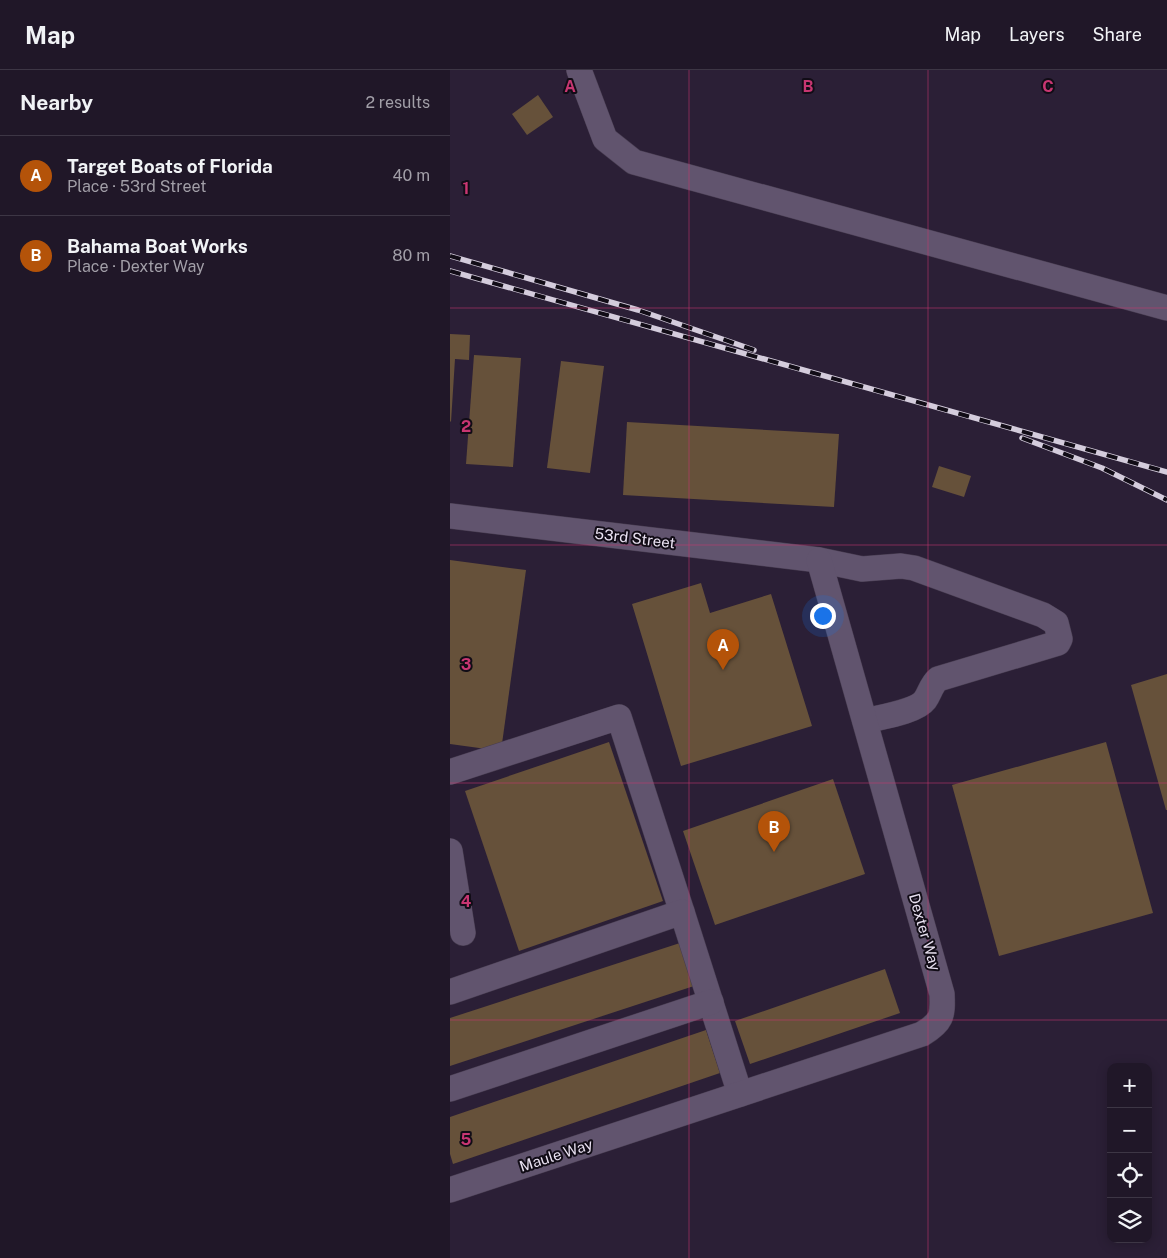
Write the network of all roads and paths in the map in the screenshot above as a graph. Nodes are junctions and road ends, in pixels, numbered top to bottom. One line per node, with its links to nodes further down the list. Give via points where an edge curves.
1 (579, 70): 2 (street, via 604,139 634,162)
2 (1167, 308)
3 (450, 516): 4 (street, 53rd Street)
4 (819, 560): 5 (street, Dexter Way); 5 (street, 53rd Street, via 862,569 914,568 1043,615 1056,623 1058,643 938,679 919,704)
5 (865, 721): 14 (street, Dexter Way, via 942,994 943,1013 935,1026 922,1034)
6 (450, 772): 9 (street, via 619,717)
7 (450, 851): 8 (street)
8 (454, 907): 10 (street)
9 (682, 912): 11 (street); 12 (street)
10 (463, 933)
11 (450, 992)
12 (711, 1002): 13 (street); 14 (street)
13 (450, 1089)
14 (740, 1094): 15 (street, Dexter Way)
15 (663, 1120): 16 (street, Maule Way)
16 (450, 1190)

